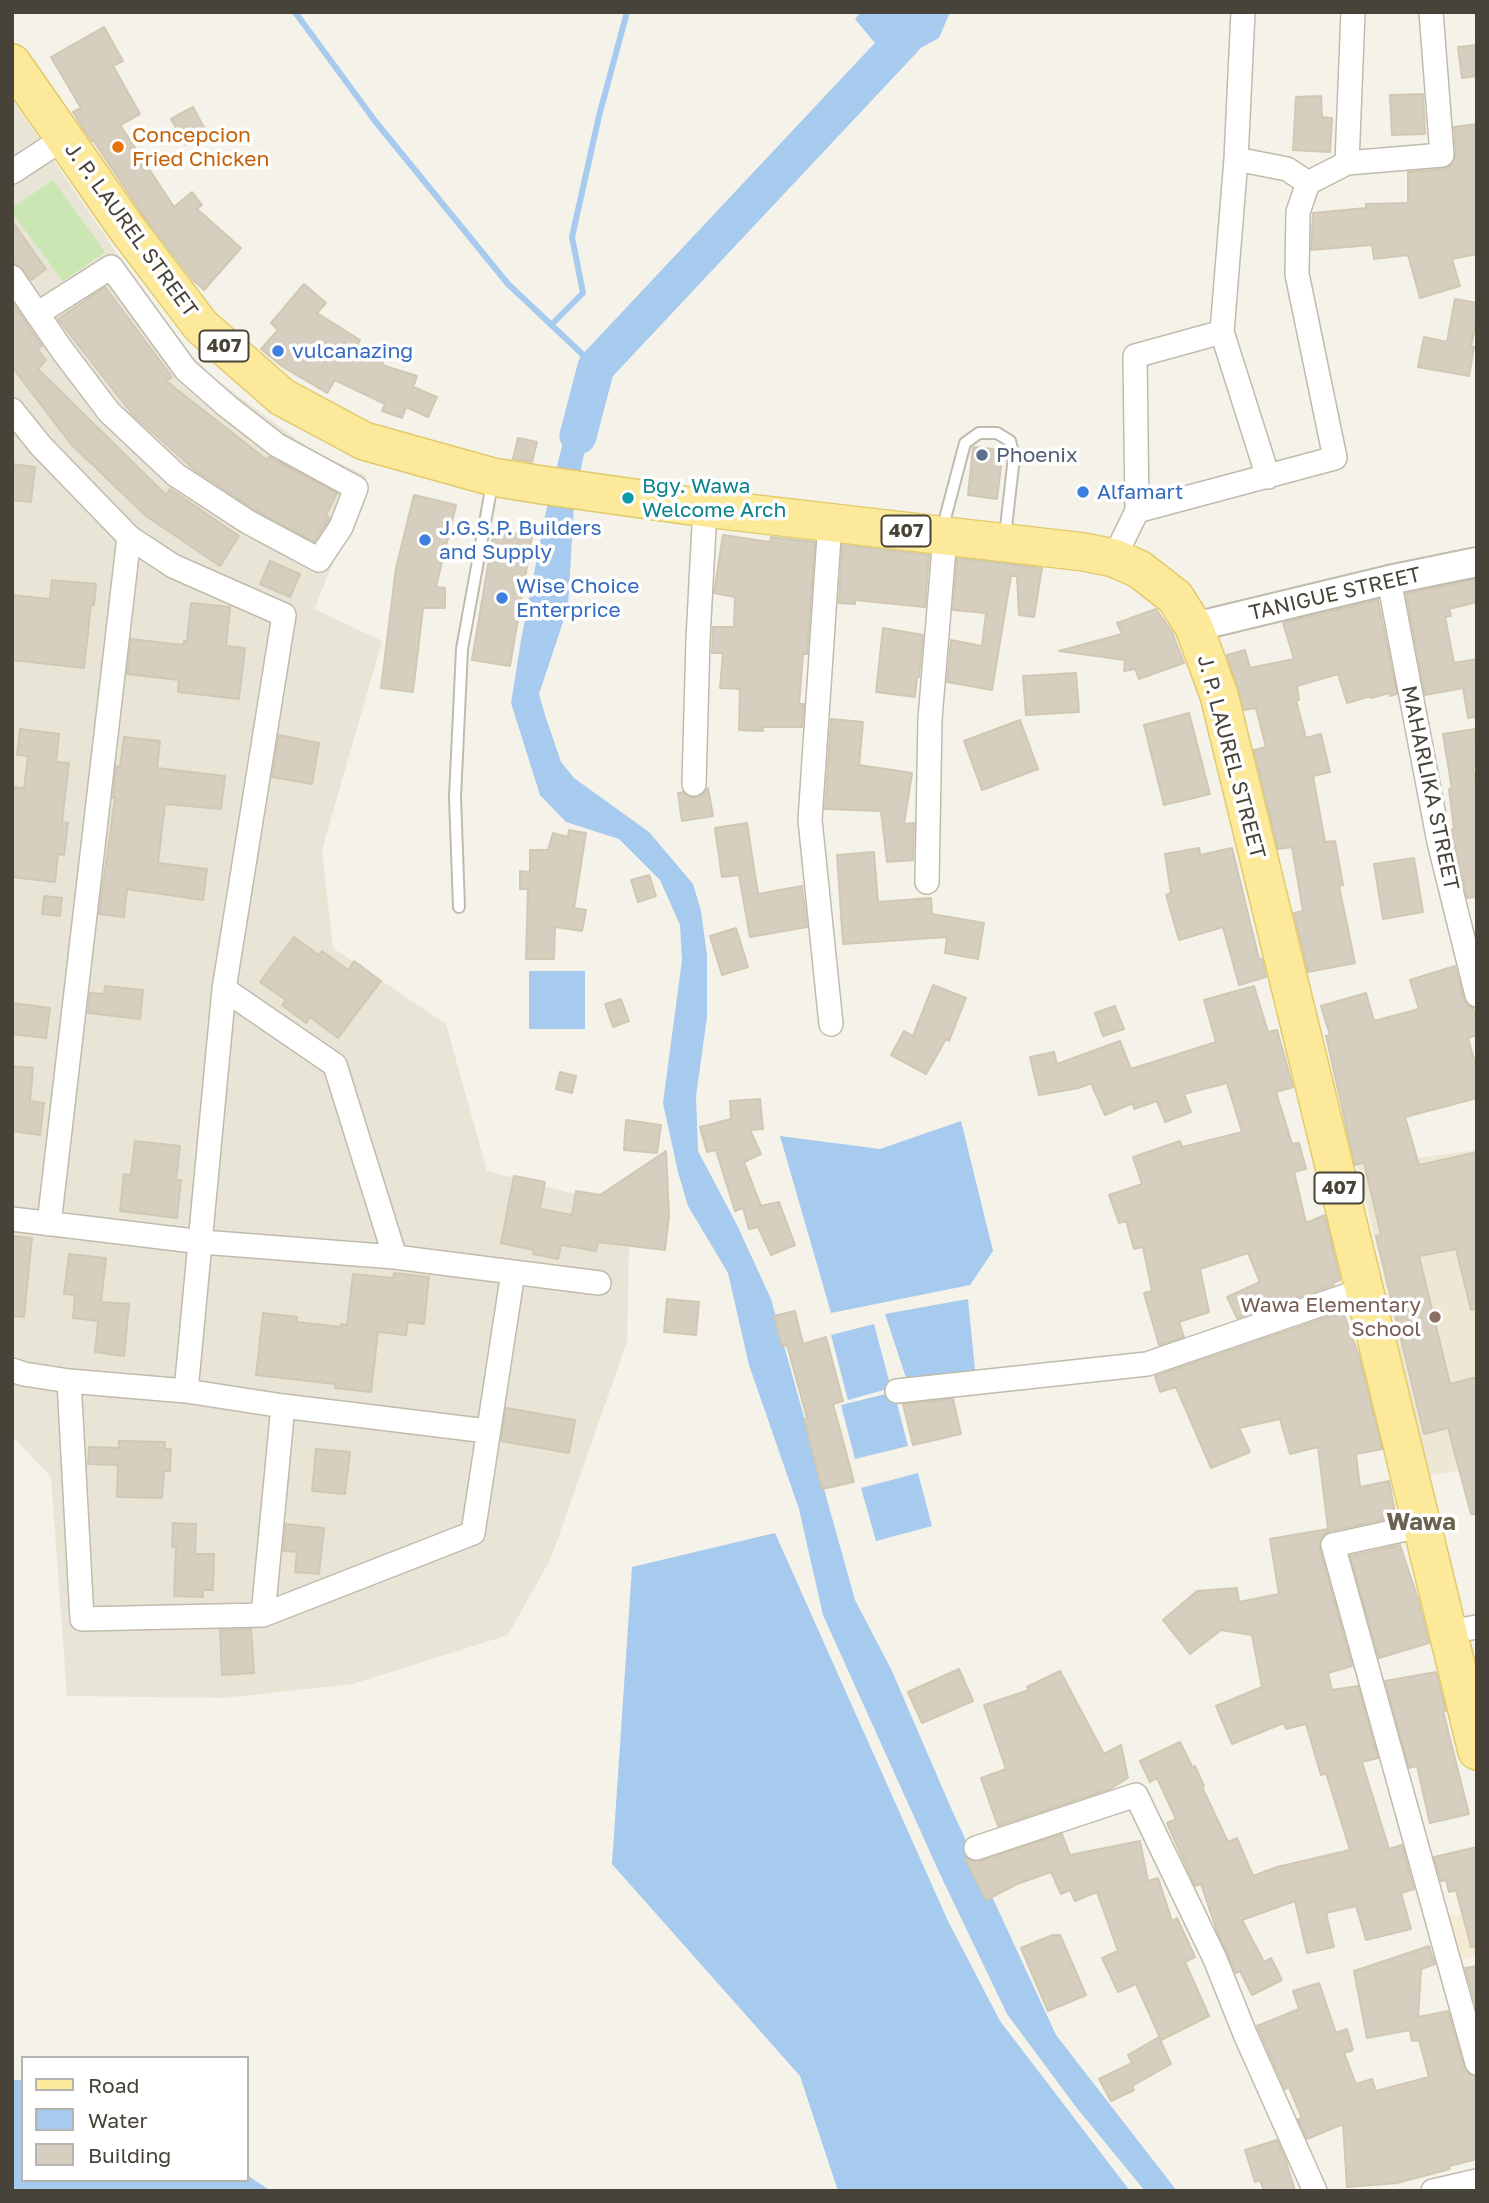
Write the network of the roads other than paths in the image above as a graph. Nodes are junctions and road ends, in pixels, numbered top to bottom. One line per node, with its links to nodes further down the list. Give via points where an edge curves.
1 (1243, 12): 6 (street)
2 (1353, 12): 7 (street)
3 (1431, 12): 7 (street, via 1441,155)
4 (12, 63): 5 (main road, J. P. LAUREL STREET / 407)
5 (64, 138): 8 (street); 14 (main road, J. P. LAUREL STREET / 407, via 201,326 282,397 364,441)
6 (1236, 159): 9 (street, via 1287,169); 12 (street)
7 (1347, 163): 9 (street)
8 (12, 172)
9 (1308, 183): 15 (street, via 1298,212 1297,274 1335,458)
10 (12, 277): 11 (street)
11 (37, 314): 11 (street, via 111,267 186,370 277,444 356,488 341,527 319,560 248,522 176,475 109,412)
12 (1222, 332): 15 (street); 17 (street, via 1135,356)
13 (12, 410): 20 (street)
14 (493, 477): 16 (main road, J. P. LAUREL STREET / 407); 28 (lane, via 462,649 455,797)
15 (1268, 477): 17 (street)
16 (705, 508): 18 (main road, J. P. LAUREL STREET / 407); 26 (street)
17 (1137, 511): 22 (street)
18 (830, 521): 19 (main road, J. P. LAUREL STREET / 407); 31 (street, via 810,820)
19 (943, 535): 21 (main road, J. P. LAUREL STREET / 407); 21 (lane, via 965,443 979,433 997,433 1010,441 1014,457); 27 (street, via 930,719)
20 (129, 537): 29 (street, via 173,566 284,615); 33 (street)
21 (1004, 542): 22 (main road, J. P. LAUREL STREET / 407)
22 (1114, 558): 25 (main road, J. P. LAUREL STREET / 407, via 1139,569 1175,597)
23 (1477, 562): 24 (street, TANIGUE STREET)
24 (1389, 580): 25 (street, TANIGUE STREET); 30 (street, MAHARLIKA STREET, via 1439,842)
25 (1194, 627): 38 (main road, J. P. LAUREL STREET / 407, via 1219,695)
26 (694, 784)
27 (928, 882)
28 (459, 907)
29 (224, 989): 34 (street); 35 (street, via 335,1065)
30 (1477, 995)
31 (831, 1024)
32 (12, 1219): 33 (street)
33 (49, 1224): 34 (street)
34 (202, 1242): 35 (street); 41 (street)
35 (395, 1257): 36 (street)
36 (513, 1272): 37 (street); 44 (street)
37 (599, 1283)
38 (1363, 1290): 42 (street, via 1147,1364); 45 (main road, J. P. LAUREL STREET / 407)
39 (12, 1370): 40 (street)
40 (69, 1381): 41 (street); 46 (street, via 82,1619)
41 (186, 1391): 43 (street)
42 (897, 1391)
43 (283, 1406): 44 (street); 46 (street)
44 (487, 1431): 46 (street, via 473,1533)
45 (1420, 1526): 47 (main road, J. P. LAUREL STREET / 407); 51 (street, via 1333,1545)
46 (262, 1615)
47 (1463, 1630): 48 (main road, J. P. LAUREL STREET / 407)
48 (1471, 1695): 49 (main road, J. P. LAUREL STREET / 407)
49 (1477, 1751)
50 (976, 1848): 53 (street, via 1136,1795 1215,1959)
51 (1477, 2063)
52 (1477, 2181): 54 (street)
53 (1315, 2191)
54 (1433, 2191)

